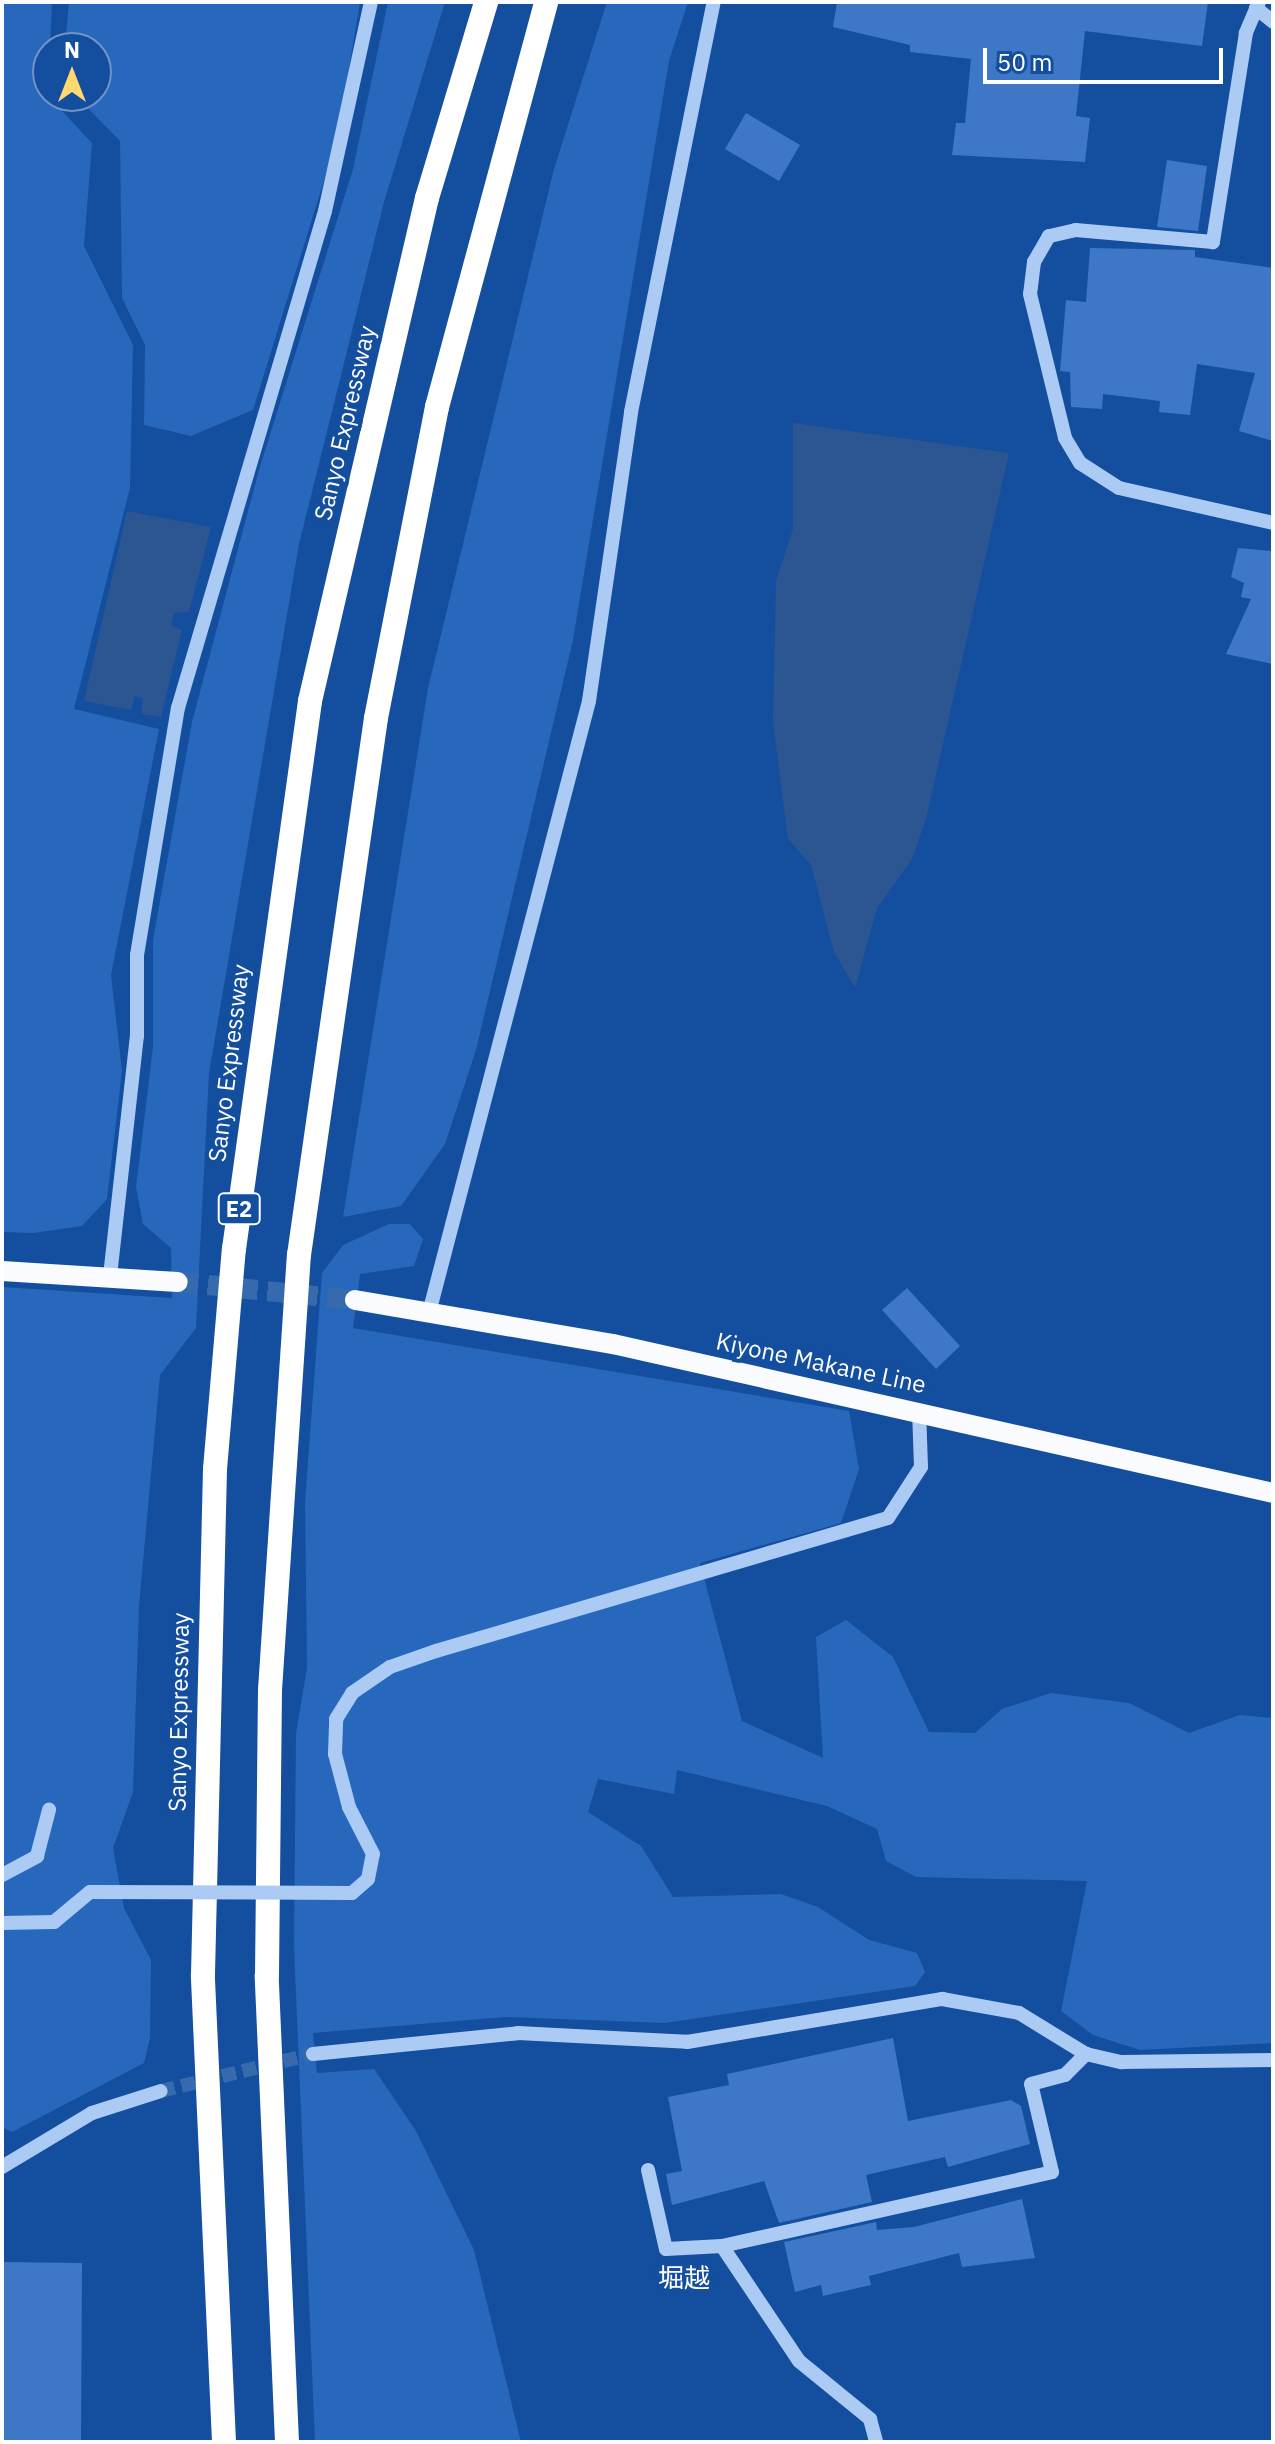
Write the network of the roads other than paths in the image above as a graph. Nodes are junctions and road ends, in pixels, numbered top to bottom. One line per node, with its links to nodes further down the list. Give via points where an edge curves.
1 (371, 2): 9 (street, via 325,211 178,708 137,955 137,1036)
2 (486, 2): 25 (highway, Sanyo Expressway / E2, via 427,198 310,701 234,1249 215,1469 203,1974)
3 (546, 2): 26 (highway, via 434,423 376,718 299,1255 270,1690 267,1943)
4 (714, 2): 12 (street, via 631,412 589,701)
5 (1257, 5): 6 (street); 7 (street, via 1213,242 1076,230 1049,236 1034,262 1030,294 1065,438 1080,463 1119,488)
6 (1273, 22)
7 (1273, 523)
8 (2, 1271): 9 (main road)
9 (110, 1276): 10 (main road)
10 (178, 1282)
11 (355, 1300): 12 (main road, Kiyone Makane Line)
12 (430, 1309): 13 (main road, Kiyone Makane Line)
13 (919, 1411): 14 (main road, Kiyone Makane Line); 17 (street, bridge, via 921,1467 888,1518 436,1651 390,1667 352,1693 336,1719 335,1754 349,1807 373,1854 368,1879 352,1893 90,1892 54,1922)
14 (1273, 1493)
15 (49, 1810): 16 (street, via 37,1856)
16 (2, 1875)
17 (2, 1923)
18 (313, 2054): 19 (street, via 518,2033 687,2042 942,1999 1019,2013)
19 (1086, 2054): 20 (street, via 1122,2062); 24 (street, via 1065,2075 1031,2084 1052,2172)
20 (1273, 2060)
21 (161, 2091): 22 (street, via 92,2113)
22 (2, 2167)
23 (648, 2170): 24 (street, via 666,2249)
24 (722, 2246): 27 (street, via 799,2361 870,2419)
25 (224, 2442)
26 (287, 2442)
27 (876, 2442)

